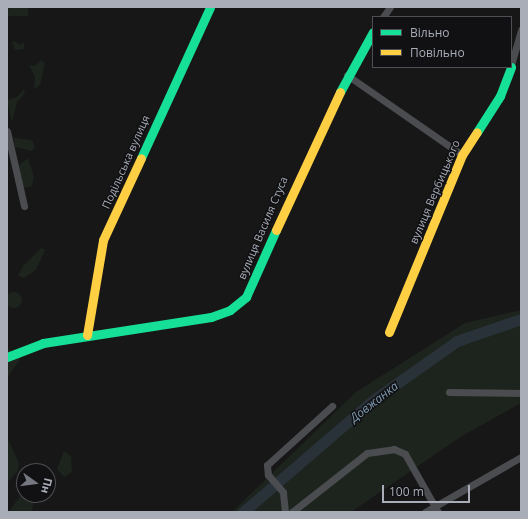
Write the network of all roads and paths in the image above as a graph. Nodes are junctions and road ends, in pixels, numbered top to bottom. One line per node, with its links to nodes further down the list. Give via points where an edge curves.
1 (210, 7): 13 (street, Подільська вулиця, via 103,240)
2 (390, 7): 3 (street)
3 (385, 16)
4 (521, 29): 6 (street, вулиця Вербицького)
5 (372, 34): 8 (street, вулиця Василя Стуса)
6 (512, 62)
7 (510, 68): 10 (street, вулиця Вербицького, via 500,96)
8 (347, 75): 10 (street); 13 (street, вулиця Василя Стуса, via 246,297 230,310 211,317)
9 (7, 131): 11 (street)
10 (462, 155): 12 (street, вулиця Вербицького)
11 (24, 206)
12 (390, 332)
13 (87, 335): 14 (street, вулиця Василя Стуса, via 19,350)
14 (7, 357)
15 (449, 392): 16 (street)
16 (521, 393)
17 (332, 406): 20 (street, via 267,465 273,481 280,487)
18 (521, 457): 19 (street)
19 (436, 509): 21 (street, via 405,454 394,449 380,449 353,462); 22 (street)
20 (285, 512)
21 (292, 512)
22 (425, 512)

